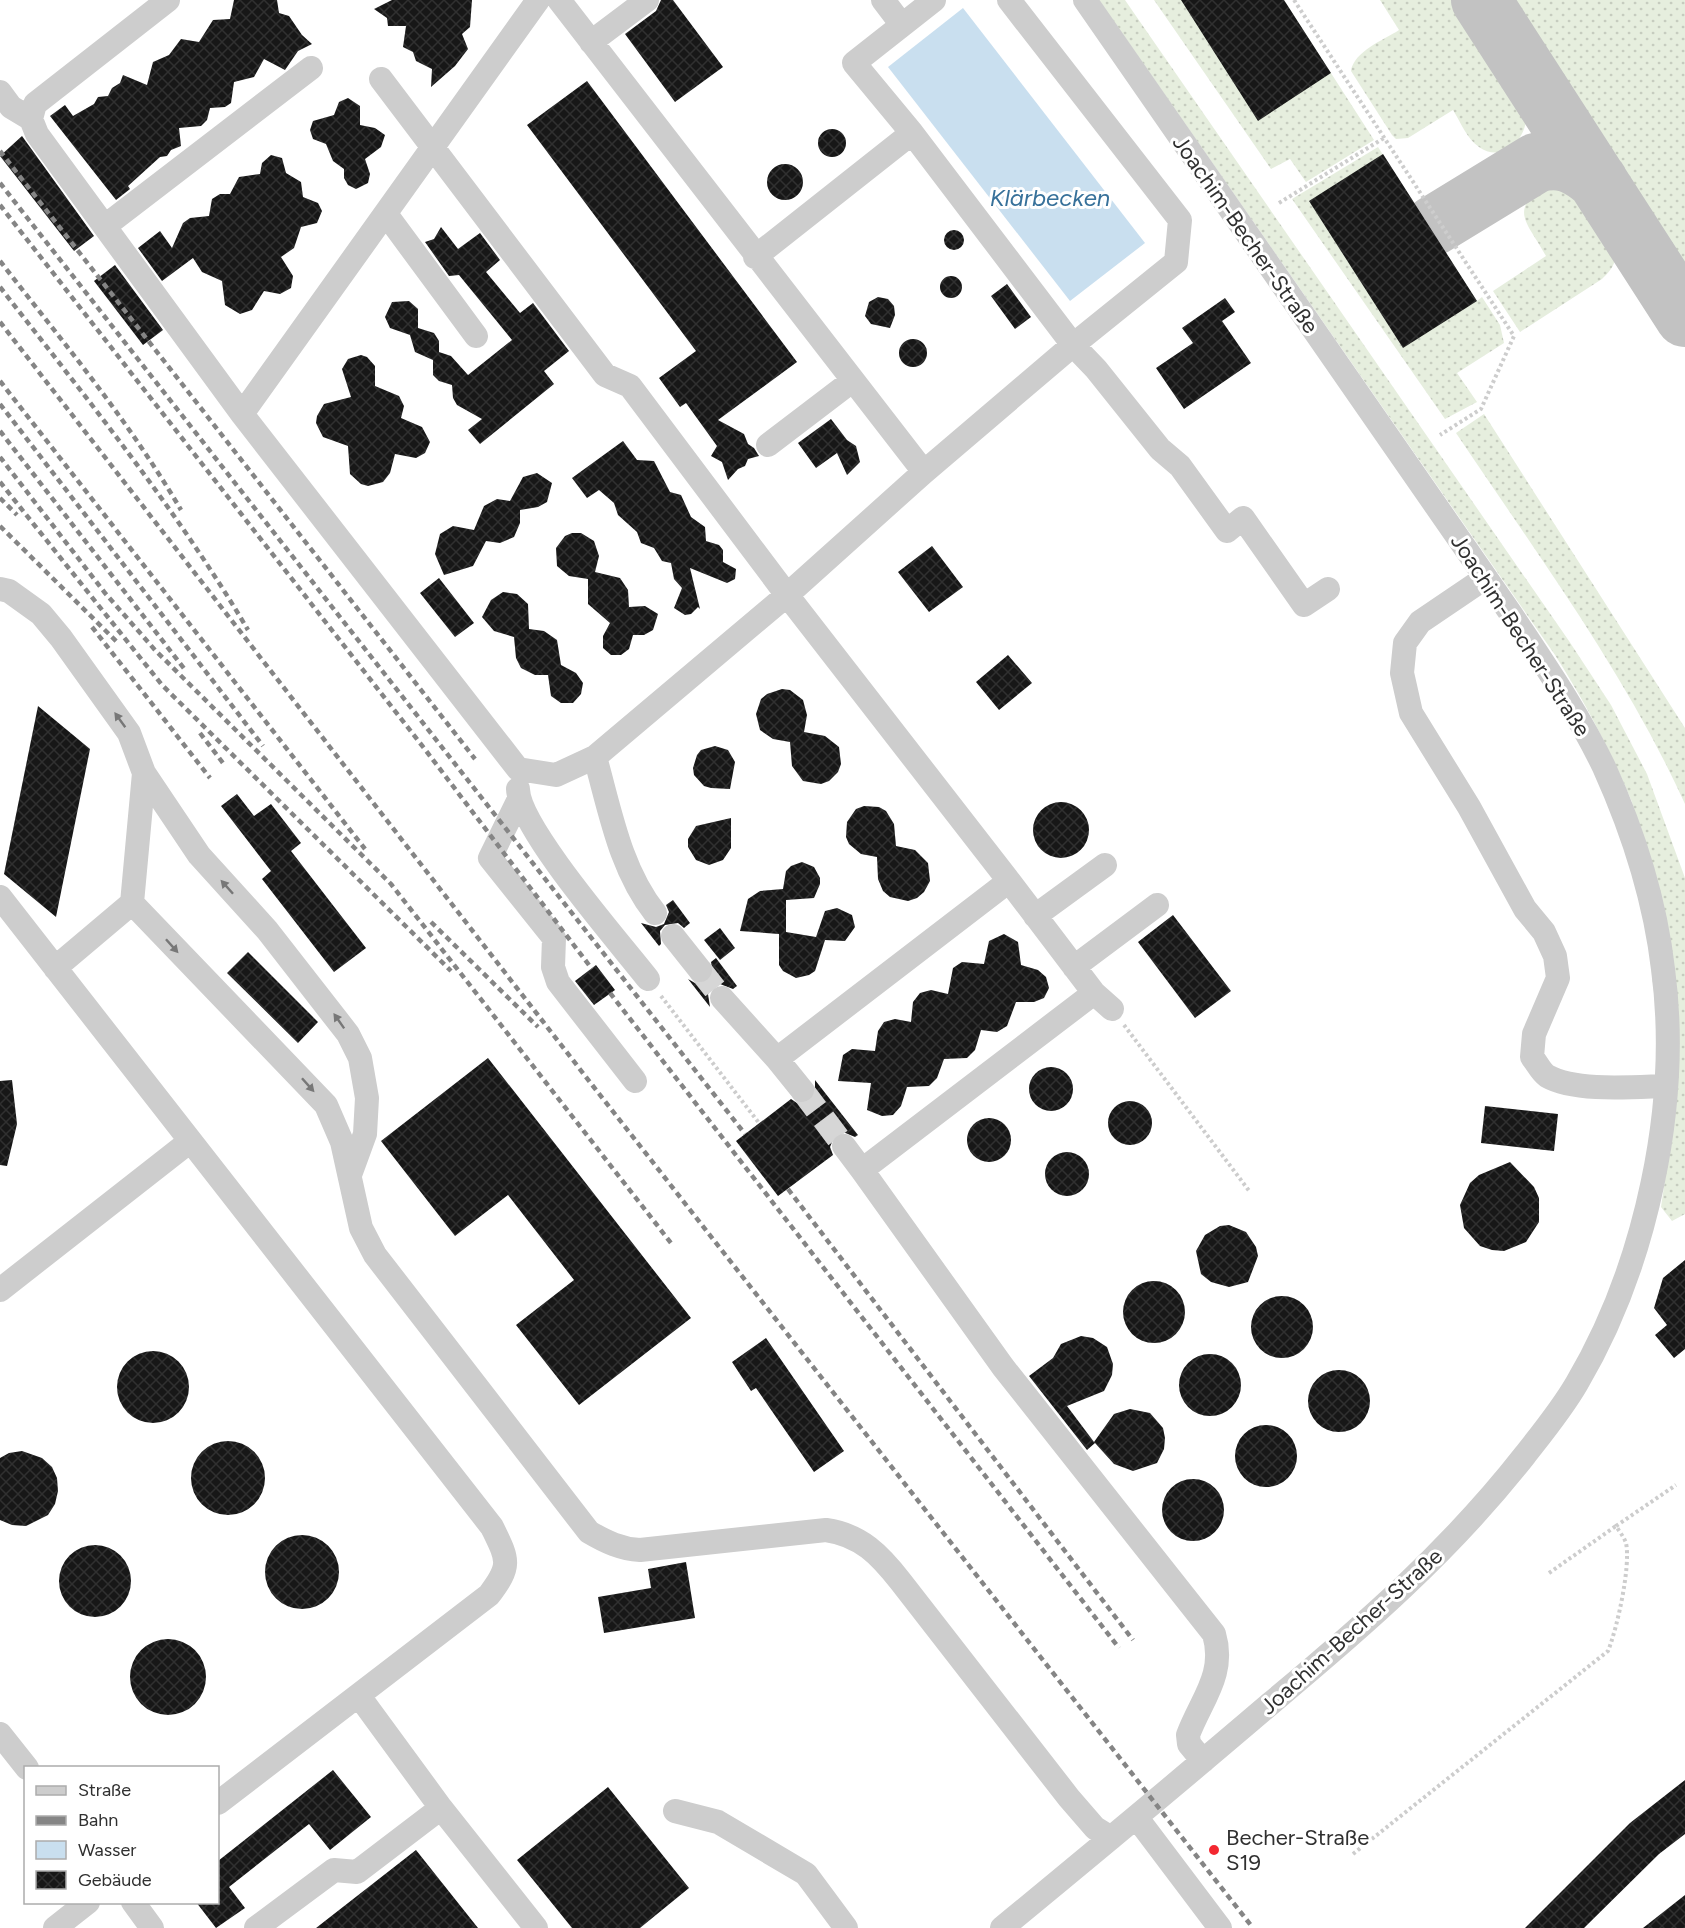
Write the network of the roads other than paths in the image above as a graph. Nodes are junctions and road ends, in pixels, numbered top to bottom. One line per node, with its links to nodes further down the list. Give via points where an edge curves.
1 (168, 0): 14 (street, via 35,104)
2 (538, 0): 16 (street)
3 (559, 0): 10 (street)
4 (646, 0): 10 (street)
5 (883, 0): 9 (street)
6 (934, 0): 9 (street)
7 (1009, 0): 21 (street, via 1180,220 1176,262)
8 (1085, 0): 26 (street, Joachim-Becher-Straße)
9 (902, 25): 15 (street, via 854,63)
10 (591, 42): 19 (street)
11 (311, 68): 18 (street)
12 (381, 79): 16 (street)
13 (0, 92): 14 (street, via 11,107)
14 (31, 119): 18 (street, via 37,134)
15 (912, 133): 19 (street); 21 (street)
16 (433, 147): 17 (street); 29 (street, via 605,375 630,387)
17 (386, 214): 20 (street); 23 (street)
18 (105, 226): 23 (street)
19 (755, 257): 22 (street)
20 (476, 336)
21 (1073, 345): 25 (street); 28 (street, via 1160,449 1180,466 1227,531 1243,518 1304,605)
22 (852, 381): 24 (street); 25 (street)
23 (242, 414): 31 (street)
24 (768, 445)
25 (924, 472): 29 (street)
26 (1485, 578): 49 (street, Joachim-Becher-Straße, via 1559,686 1616,795 1633,843 1664,968 1668,1046); 49 (street, via 1420,622 1405,643 1402,673 1412,713 1555,956 1558,978 1534,1034 1532,1057 1546,1075 1562,1081 1615,1088)
27 (0, 589): 32 (street, one-way to 27, via 129,733 61,638 41,614)
28 (1328, 589)
29 (787, 595): 30 (street); 35 (street)
30 (595, 757): 31 (street, via 556,775); 39 (street, via 625,862)
31 (518, 768): 33 (street)
32 (144, 773): 37 (street); 54 (street, one-way to 32, via 364,1134 367,1098 360,1058 348,1034 267,930 199,855)
33 (518, 801): 45 (street, via 542,843); 48 (street, via 490,858 554,938 553,967 558,982)
34 (1105, 865): 40 (street)
35 (1009, 881): 40 (street); 47 (street)
36 (0, 897): 43 (street)
37 (132, 903): 43 (street); 54 (street, one-way to 54, via 326,1105 342,1142)
38 (1157, 905): 42 (street)
39 (655, 913)
40 (1035, 916): 42 (street)
41 (673, 936): 44 (street)
42 (1074, 967): 53 (street, via 1103,1001)
43 (55, 968): 51 (street)
44 (700, 970)
45 (648, 979)
46 (722, 998): 47 (street)
47 (777, 1059): 50 (street)
48 (635, 1082)
49 (1665, 1086): 58 (street, Joachim-Becher-Straße, via 1656,1160 1640,1233 1610,1322 1576,1386 1509,1476 1410,1584)
50 (802, 1090)
51 (189, 1142): 55 (street); 56 (street, via 492,1527 505,1557 506,1570 489,1595)
52 (844, 1146): 53 (street)
53 (862, 1170): 58 (street, via 1003,1367 1214,1634 1218,1649 1216,1676 1188,1735 1189,1744)
54 (350, 1175): 64 (street, via 361,1228 375,1255 589,1532 605,1542 640,1550 826,1530 865,1543 902,1582 1069,1798 1095,1828)
55 (0, 1290)
56 (359, 1696): 60 (street); 61 (street)
57 (0, 1734): 59 (street)
58 (1203, 1761): 63 (street, Joachim-Becher-Straße)
59 (26, 1766)
60 (219, 1802)
61 (441, 1808): 69 (street, via 357,1872 334,1870); 70 (street)
62 (675, 1811): 71 (street, via 718,1822 806,1874)
63 (1137, 1818): 64 (street, Joachim-Becher-Straße); 73 (street)
64 (1111, 1838): 72 (street, Joachim-Becher-Straße)
65 (86, 1904): 67 (street)
66 (134, 1904): 68 (street)
67 (56, 1928)
68 (152, 1928)
69 (256, 1928)
70 (536, 1928)
71 (846, 1928)
72 (1002, 1928)
73 (1220, 1928)

